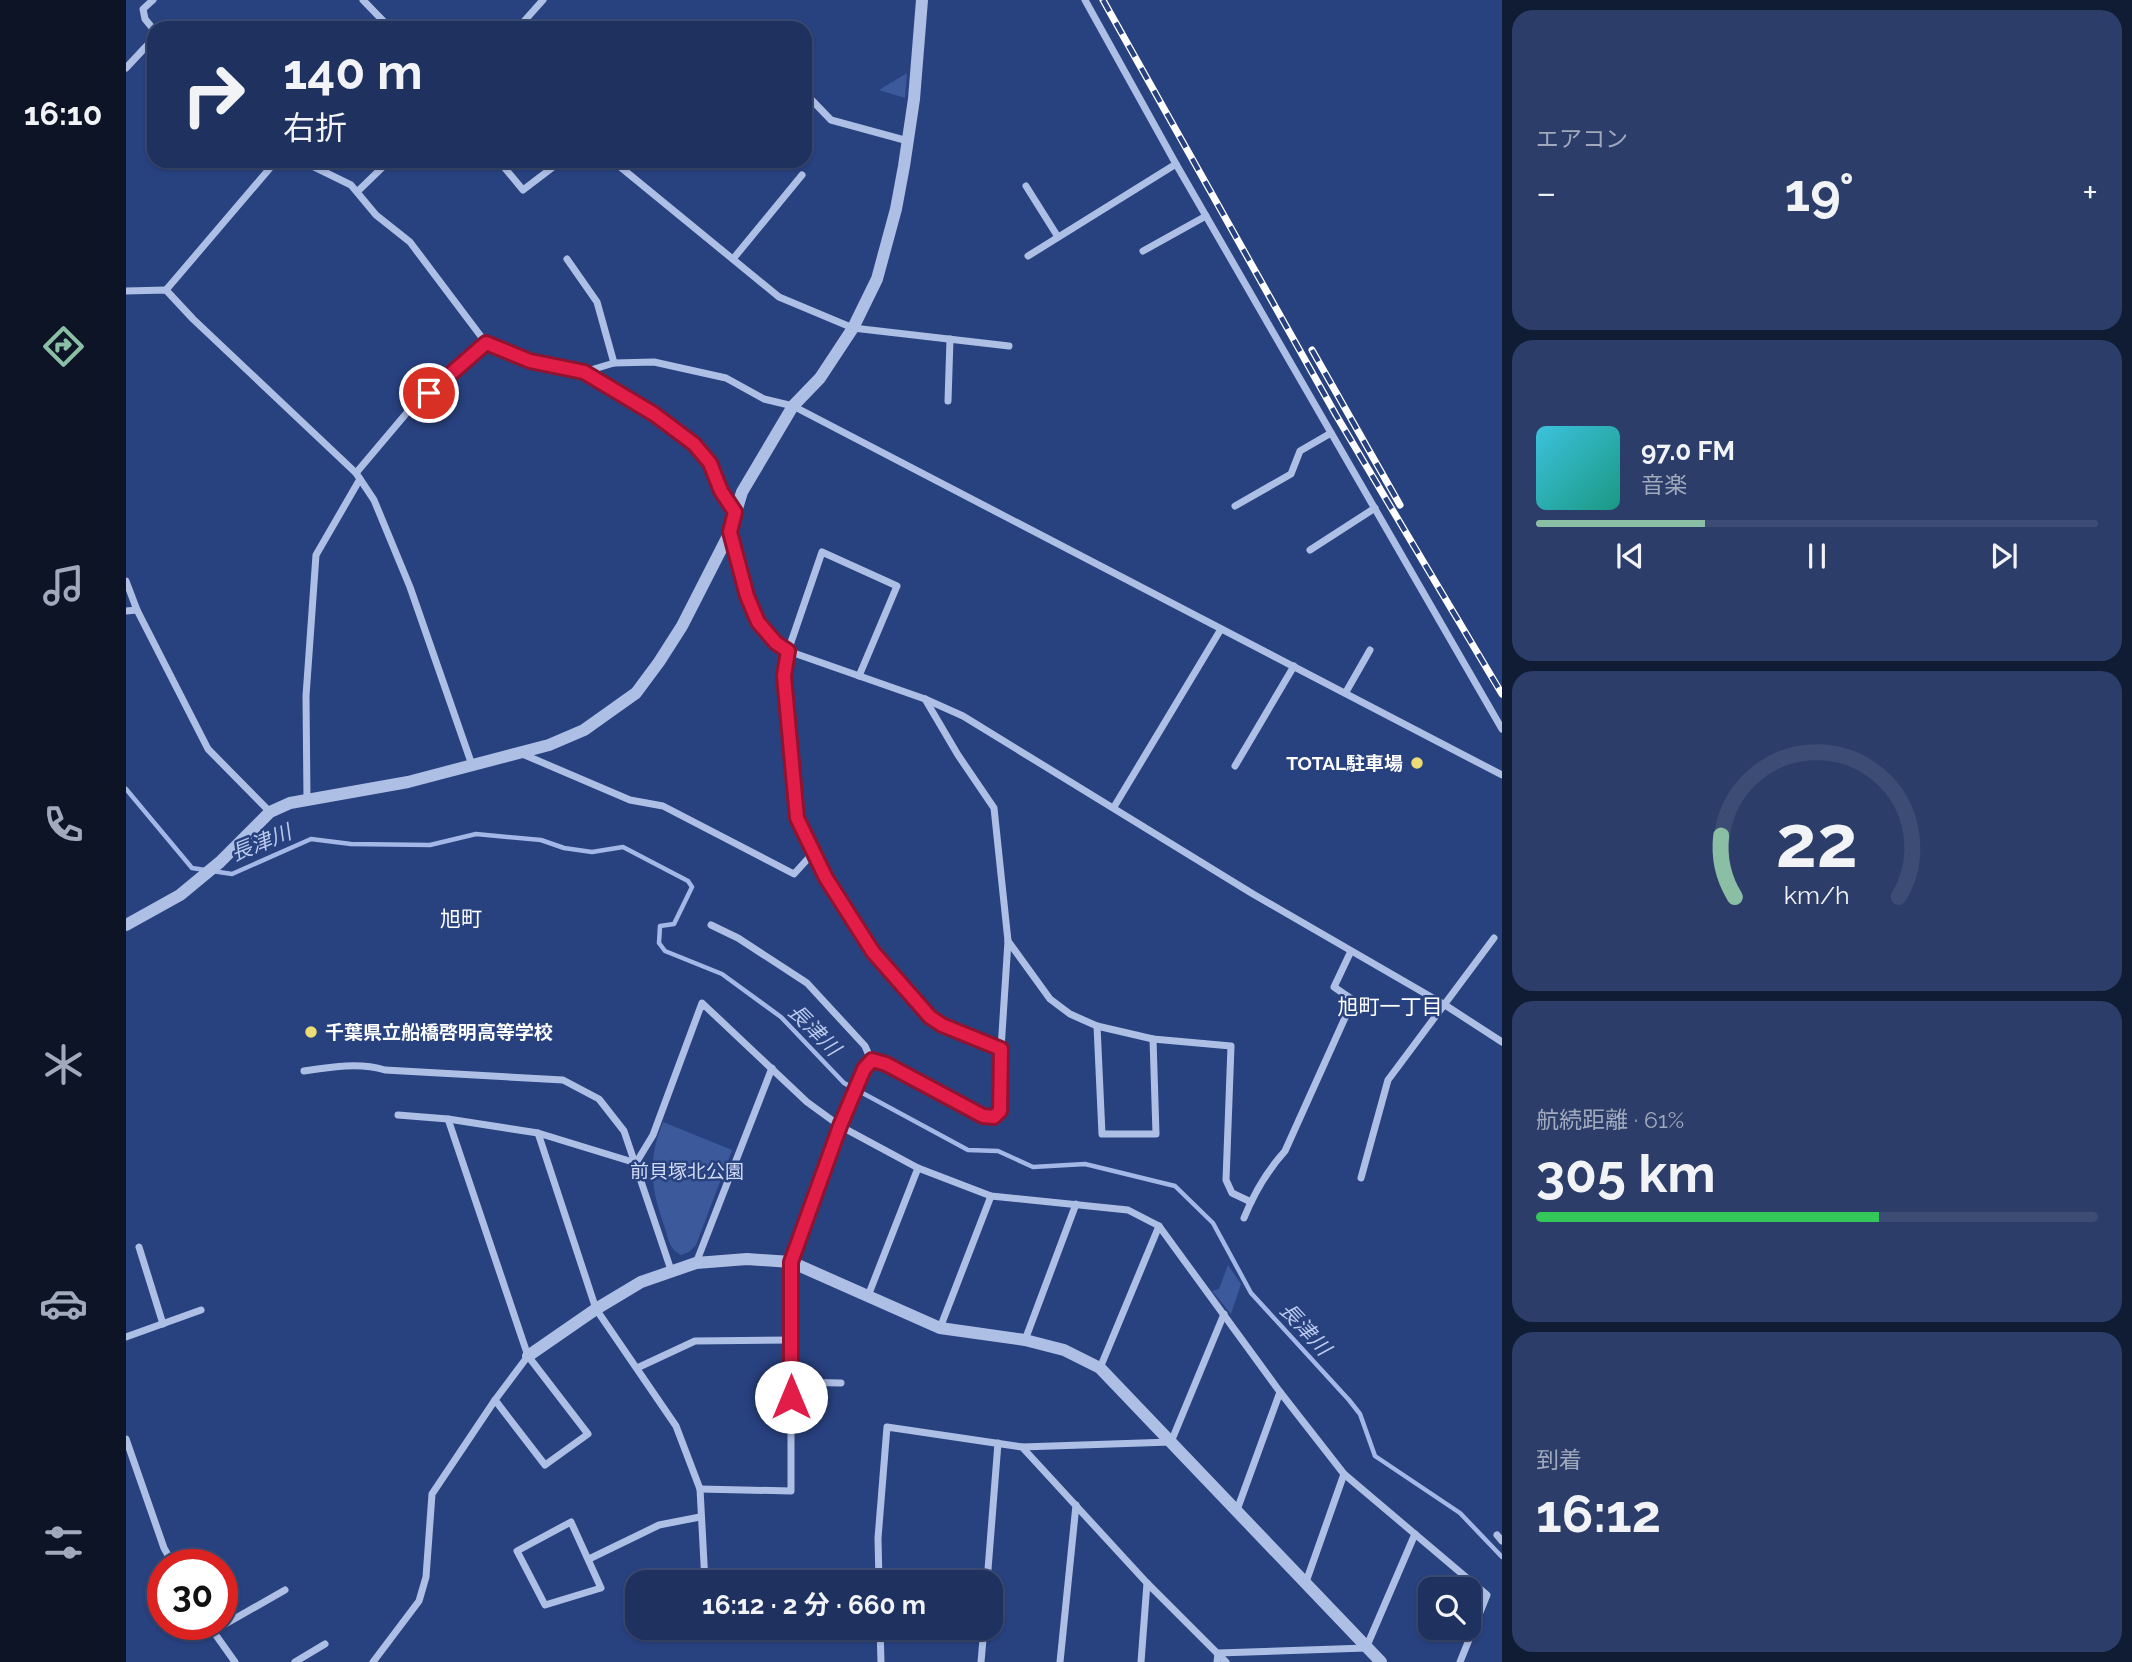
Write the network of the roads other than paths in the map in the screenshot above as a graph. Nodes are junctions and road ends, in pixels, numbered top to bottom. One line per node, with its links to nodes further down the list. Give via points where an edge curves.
1 (153, 0): 6 (street, via 143,9)
2 (363, 0): 7 (street)
3 (543, 0): 8 (street)
4 (922, 0): 12 (street)
5 (1085, 0): 13 (street)
6 (147, 21)
7 (383, 21)
8 (524, 21)
9 (147, 46): 10 (street)
10 (126, 68)
11 (812, 100): 12 (street, via 831,120)
12 (908, 141): 31 (street, via 877,279)
13 (1176, 164): 23 (street); 24 (street)
14 (270, 168): 29 (street)
15 (316, 168): 22 (street)
16 (382, 168): 22 (street)
17 (505, 168): 18 (street, via 523,190)
18 (552, 168)
19 (622, 168): 27 (street)
20 (802, 175): 27 (street)
21 (1026, 186): 24 (street)
22 (358, 191): 33 (street, via 376,215 410,242)
23 (1206, 216): 25 (street); 39 (street)
24 (1058, 237): 26 (street)
25 (1143, 251)
26 (1028, 256)
27 (733, 258): 31 (street, via 779,297)
28 (567, 259): 35 (street, via 597,302)
29 (166, 290): 30 (street); 40 (street)
30 (126, 291)
31 (853, 328): 32 (street); 38 (street, via 820,378)
32 (950, 339): 34 (street); 37 (street)
33 (486, 343): 36 (street, via 530,361); 40 (street, via 410,409)
34 (1009, 346)
35 (614, 363): 36 (street); 38 (street, via 654,362 726,378 764,399)
36 (584, 372): 43 (street, via 694,444 710,463)
37 (948, 401)
38 (793, 407): 43 (street, via 742,492); 49 (street)
39 (1331, 433): 41 (street, via 1300,451 1291,474); 42 (street)
40 (358, 477): 58 (street, via 374,500 411,587); 61 (street, via 316,555 306,696)
41 (1235, 506)
42 (1375, 508): 45 (street); 56 (street)
43 (735, 512): 44 (street)
44 (730, 532): 51 (street, via 758,622); 57 (street, via 682,626 636,693 584,730)
45 (1310, 550)
46 (126, 580): 47 (street)
47 (137, 610): 48 (street); 63 (street, via 208,748)
48 (126, 611)
49 (1221, 629): 52 (street); 62 (street)
50 (1370, 650): 54 (street)
51 (788, 651): 53 (street); 53 (street, via 822,552 897,586); 64 (street, via 784,676 797,818)
52 (1294, 666): 54 (street); 59 (street)
53 (859, 676): 55 (street)
54 (1346, 692): 60 (street)
55 (925, 699): 62 (street, via 963,716); 68 (street, via 994,808)
56 (1502, 729)
57 (520, 753): 58 (street); 64 (street, via 630,800 663,806 794,874)
58 (472, 765): 61 (street)
59 (1235, 766)
60 (1502, 775)
61 (307, 800): 63 (street)
62 (1114, 807): 69 (street)
63 (270, 811): 65 (street, via 180,895)
64 (814, 852): 74 (street, via 873,952 930,1017)
65 (126, 925)
66 (710, 925): 75 (street, via 807,982 865,1046)
67 (1494, 938): 70 (street)
68 (1007, 941): 71 (street, via 1050,999); 74 (street)
69 (1352, 951): 70 (street); 86 (street, via 1334,987 1353,1000 1285,1151 1270,1167)
70 (1445, 1004): 73 (street); 84 (street, via 1388,1080)
71 (1097, 1026): 72 (street); 72 (street, via 1102,1134 1156,1134)
72 (1153, 1039): 86 (street, via 1231,1046 1226,1180 1232,1193)
73 (1502, 1042)
74 (1001, 1049): 75 (street, via 1000,1111 994,1117 983,1116)
75 (872, 1060): 80 (street)
76 (772, 1068): 80 (street); 82 (street, via 702,1003 653,1135); 92 (street)
77 (304, 1071): 82 (street, via 363,1066 563,1080 599,1099 624,1131)
78 (398, 1115): 79 (street)
79 (448, 1119): 81 (street); 103 (street)
80 (840, 1126): 83 (street); 91 (street)
81 (538, 1133): 82 (street); 95 (street)
82 (636, 1163): 93 (street)
83 (918, 1168): 85 (street); 94 (street)
84 (1361, 1178)
85 (991, 1196): 87 (street); 99 (street)
86 (1251, 1202): 88 (street)
87 (1076, 1204): 89 (street, via 1128,1210); 102 (street)
88 (1244, 1219)
89 (1159, 1226): 97 (street); 105 (street)
90 (139, 1247): 98 (street)
91 (791, 1262): 92 (street); 94 (street); 101 (street)
92 (696, 1263): 93 (street)
93 (671, 1270): 95 (street)
94 (868, 1296): 99 (street)
95 (596, 1309): 103 (street); 104 (street)
96 (201, 1310): 98 (street)
97 (1224, 1314): 108 (street); 111 (street)
98 (163, 1324): 100 (street)
99 (940, 1328): 102 (street)
100 (126, 1337)
101 (791, 1340): 104 (street, via 695,1341); 106 (street)
102 (1025, 1340): 105 (street, via 1064,1350)
103 (528, 1356): 109 (street); 109 (street, via 588,1434 545,1465)
104 (637, 1368): 116 (street, via 676,1426)
105 (1100, 1368): 111 (street)
106 (791, 1382): 107 (street); 116 (street, via 791,1491)
107 (841, 1383)
108 (1280, 1392): 115 (street); 118 (street)
109 (495, 1400): 138 (street, via 432,1494 426,1577 419,1601)
110 (126, 1439): 114 (street)
111 (1171, 1442): 113 (street); 118 (street)
112 (998, 1443): 113 (street); 124 (street, via 887,1427); 125 (street)
113 (1023, 1447): 117 (street)
114 (128, 1449): 121 (street)
115 (1344, 1474): 120 (street); 126 (street)
116 (700, 1489): 119 (street)
117 (1076, 1506): 127 (street); 141 (street)
118 (1237, 1510): 126 (street)
119 (701, 1517): 122 (street, via 659,1525); 123 (street)
120 (1415, 1534): 134 (street); 146 (street, via 1487,1595)
121 (165, 1549)
122 (589, 1559): 122 (street, via 571,1522 517,1551 545,1605 601,1588)
123 (704, 1570)
124 (879, 1570)
125 (988, 1570)
126 (1306, 1582): 134 (street)
127 (1147, 1583): 135 (street); 142 (street)
128 (285, 1590): 129 (street)
129 (238, 1617)
130 (219, 1640): 136 (street)
131 (880, 1640): 139 (street)
132 (983, 1640): 140 (street)
133 (325, 1644): 137 (street)
134 (1366, 1648): 135 (street); 145 (street)
135 (1218, 1653): 143 (street); 144 (street)
136 (235, 1662)
137 (295, 1662)
138 (373, 1662)
139 (881, 1662)
140 (981, 1662)
141 (1060, 1662)
142 (1141, 1662)
143 (1217, 1662)
144 (1226, 1662)
145 (1381, 1662)
146 (1460, 1662)

